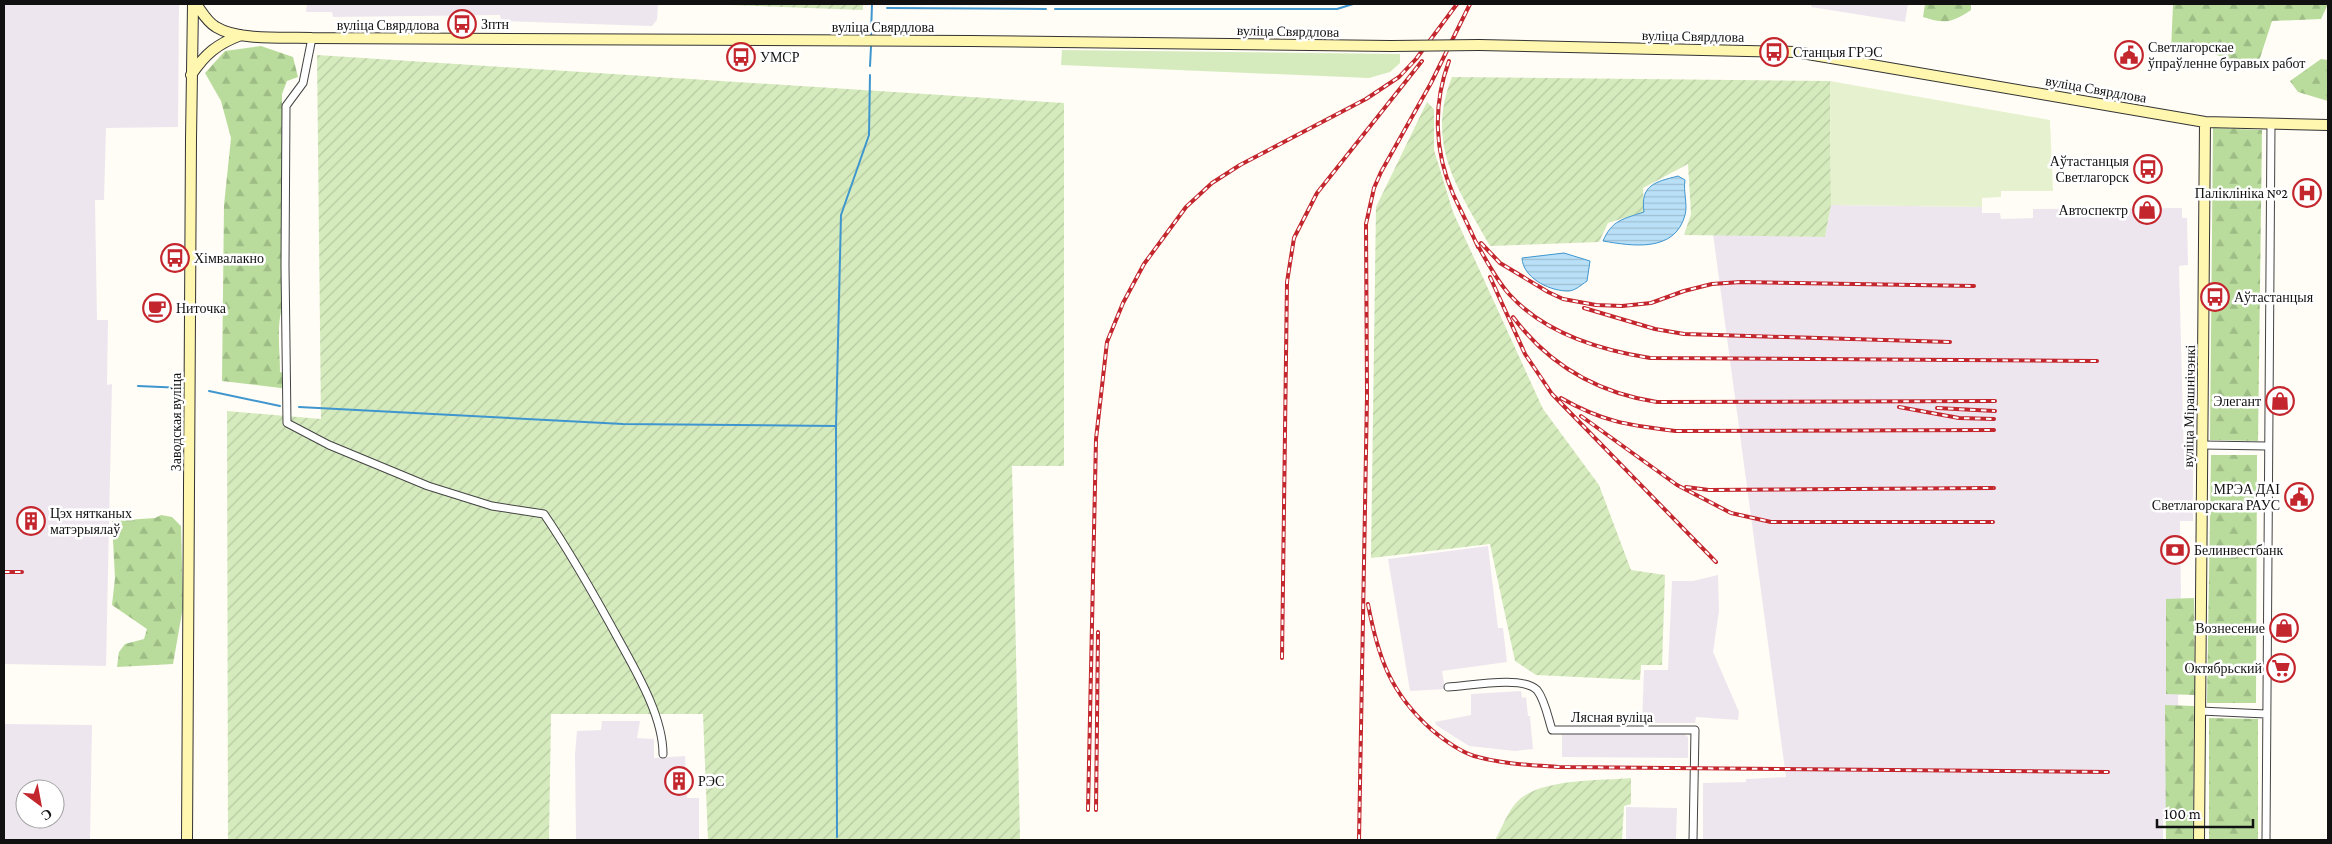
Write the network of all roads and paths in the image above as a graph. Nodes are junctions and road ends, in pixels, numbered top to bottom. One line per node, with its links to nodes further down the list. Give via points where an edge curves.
1 (195, 4): 2 (main road, via 216,28); 4 (main road, Заводская вуліца)
2 (242, 35): 3 (main road, вуліца Свярдлова); 4 (main road, via 213,48)
3 (312, 38): 5 (main road, вуліца Свярдлова, bridge, via 1479,45 1796,52); 13 (street, via 303,83 286,106 287,423 428,486 492,506 544,514 582,573 640,676 663,737)
4 (191, 75): 14 (main road, Заводская вуліца)
5 (2206, 122): 6 (main road, вуліца Свярдлова); 8 (main road, вуліца Мірашнічэнкі)
6 (2271, 124): 7 (main road, вуліца Свярдлова); 9 (street)
7 (2328, 125)
8 (2203, 446): 9 (street); 11 (main road, вуліца Мірашнічэнкі)
9 (2267, 446): 12 (street)
10 (1448, 687): 15 (street, Лясная вуліца, via 1525,683 1537,690 1552,730 1695,730)
11 (2200, 711): 12 (street); 16 (main road, вуліца Мірашнічэнкі)
12 (2266, 714): 17 (street)
13 (664, 754)
14 (187, 840)
15 (1694, 840)
16 (2199, 840)
17 (2266, 840)

